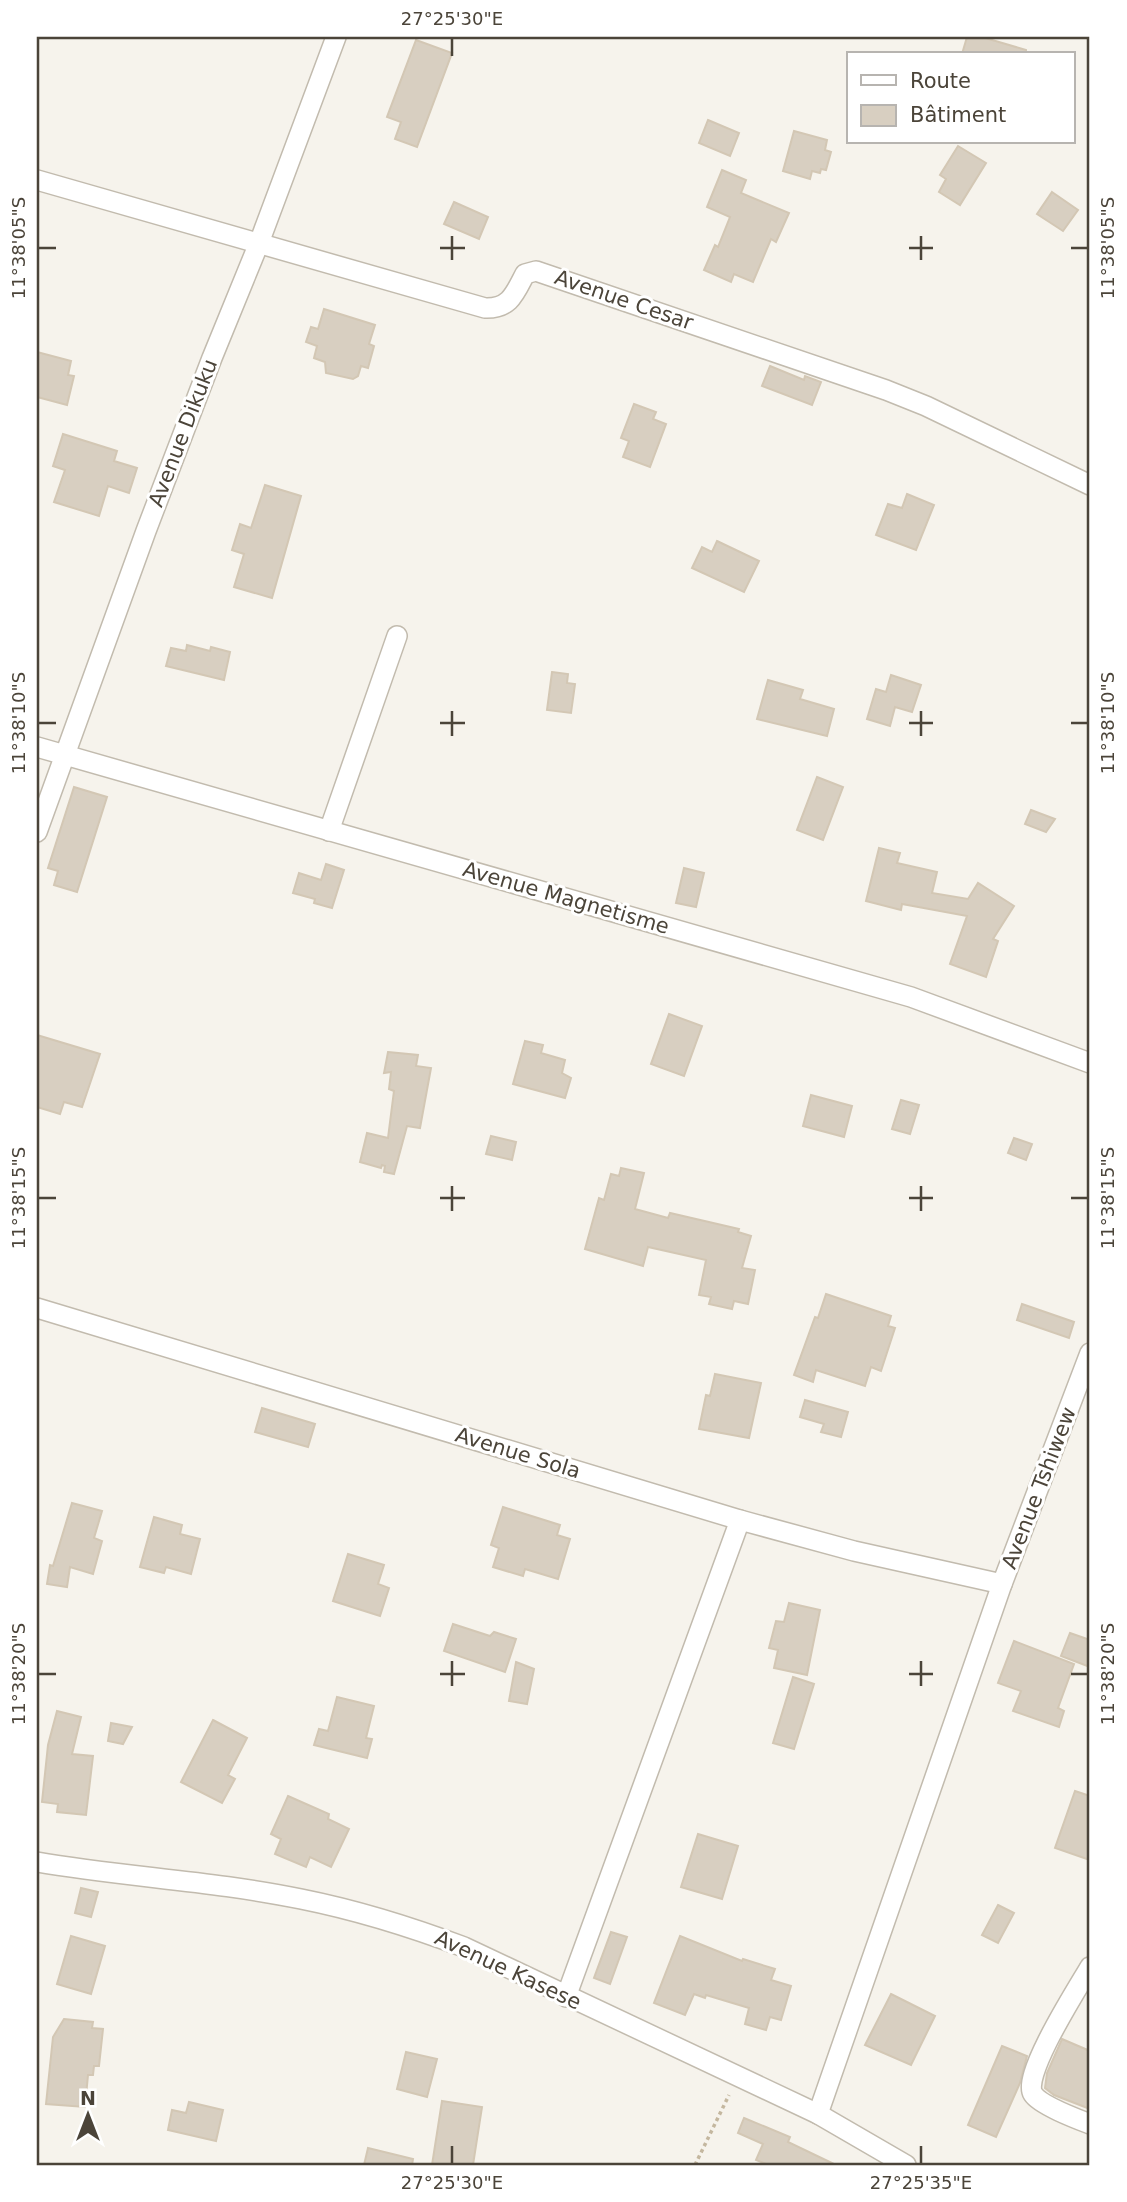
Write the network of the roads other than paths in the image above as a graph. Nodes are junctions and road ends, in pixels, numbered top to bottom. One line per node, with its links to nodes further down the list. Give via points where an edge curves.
1 (336, 37): 3 (street, Avenue Dikuku)
2 (37, 180): 3 (street, Avenue Cesar)
3 (259, 243): 4 (street, Avenue Cesar, via 485,308 507,303 525,274 536,271 886,390); 7 (street, Avenue Dikuku)
4 (1090, 485)
5 (397, 636): 8 (street)
6 (37, 747): 7 (street, Avenue Magnetisme)
7 (64, 756): 8 (street, Avenue Magnetisme); 9 (street, Avenue Dikuku)
8 (329, 831): 10 (street, Avenue Magnetisme, via 911,997)
9 (37, 832)
10 (1090, 1063)
11 (37, 1308): 13 (street, Avenue Sola)
12 (1090, 1353): 14 (street, Avenue Tshiwew)
13 (740, 1520): 14 (street, Avenue Sola); 17 (street)
14 (1002, 1584): 18 (street, Avenue Tshiwew)
15 (37, 1862): 17 (street, Avenue Kasese, via 302,1899 424,1931)
16 (1090, 1967): 19 (street, via 1042,2051 1030,2084 1032,2093 1042,2101)
17 (566, 1997): 18 (street, Avenue Kasese)
18 (818, 2113): 20 (street, Avenue Kasese)
19 (1090, 2124)
20 (906, 2165)

